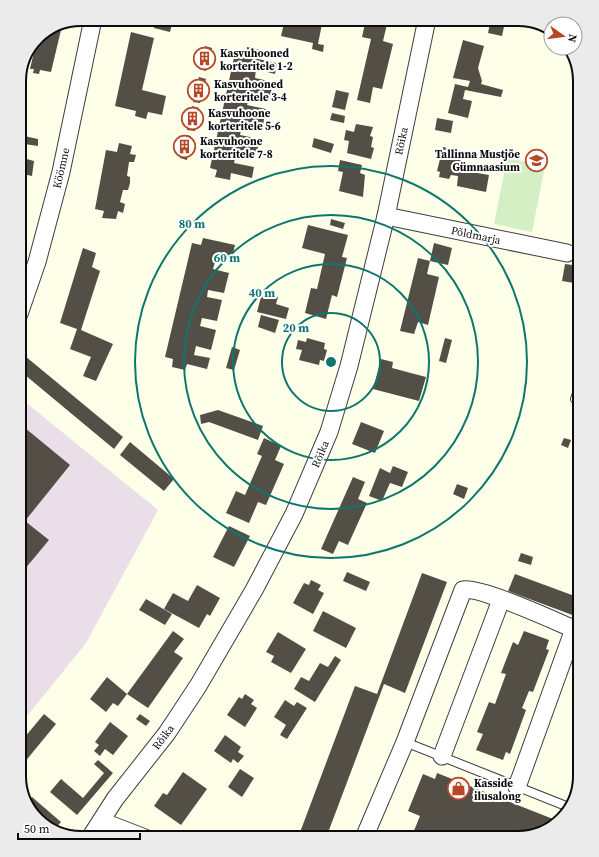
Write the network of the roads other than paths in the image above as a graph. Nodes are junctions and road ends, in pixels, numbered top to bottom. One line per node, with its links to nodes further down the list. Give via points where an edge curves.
1 (92, 26): 5 (street, Köömne, via 61,172)
2 (426, 26): 3 (street, Rõika)
3 (386, 216): 4 (street, Põldmarja); 13 (street, Rõika, via 349,366 329,432 294,514 254,590 198,686 167,733)
4 (567, 254)
5 (26, 294)
6 (501, 600): 7 (street); 9 (street, via 463,590); 10 (street)
7 (573, 628)
8 (573, 640): 11 (street)
9 (405, 742): 10 (lane); 16 (street)
10 (442, 756): 11 (lane)
11 (517, 787): 12 (lane)
12 (565, 806)
13 (101, 821): 14 (street, Rõika); 15 (street)
14 (95, 831)
15 (127, 831)
16 (372, 831)

